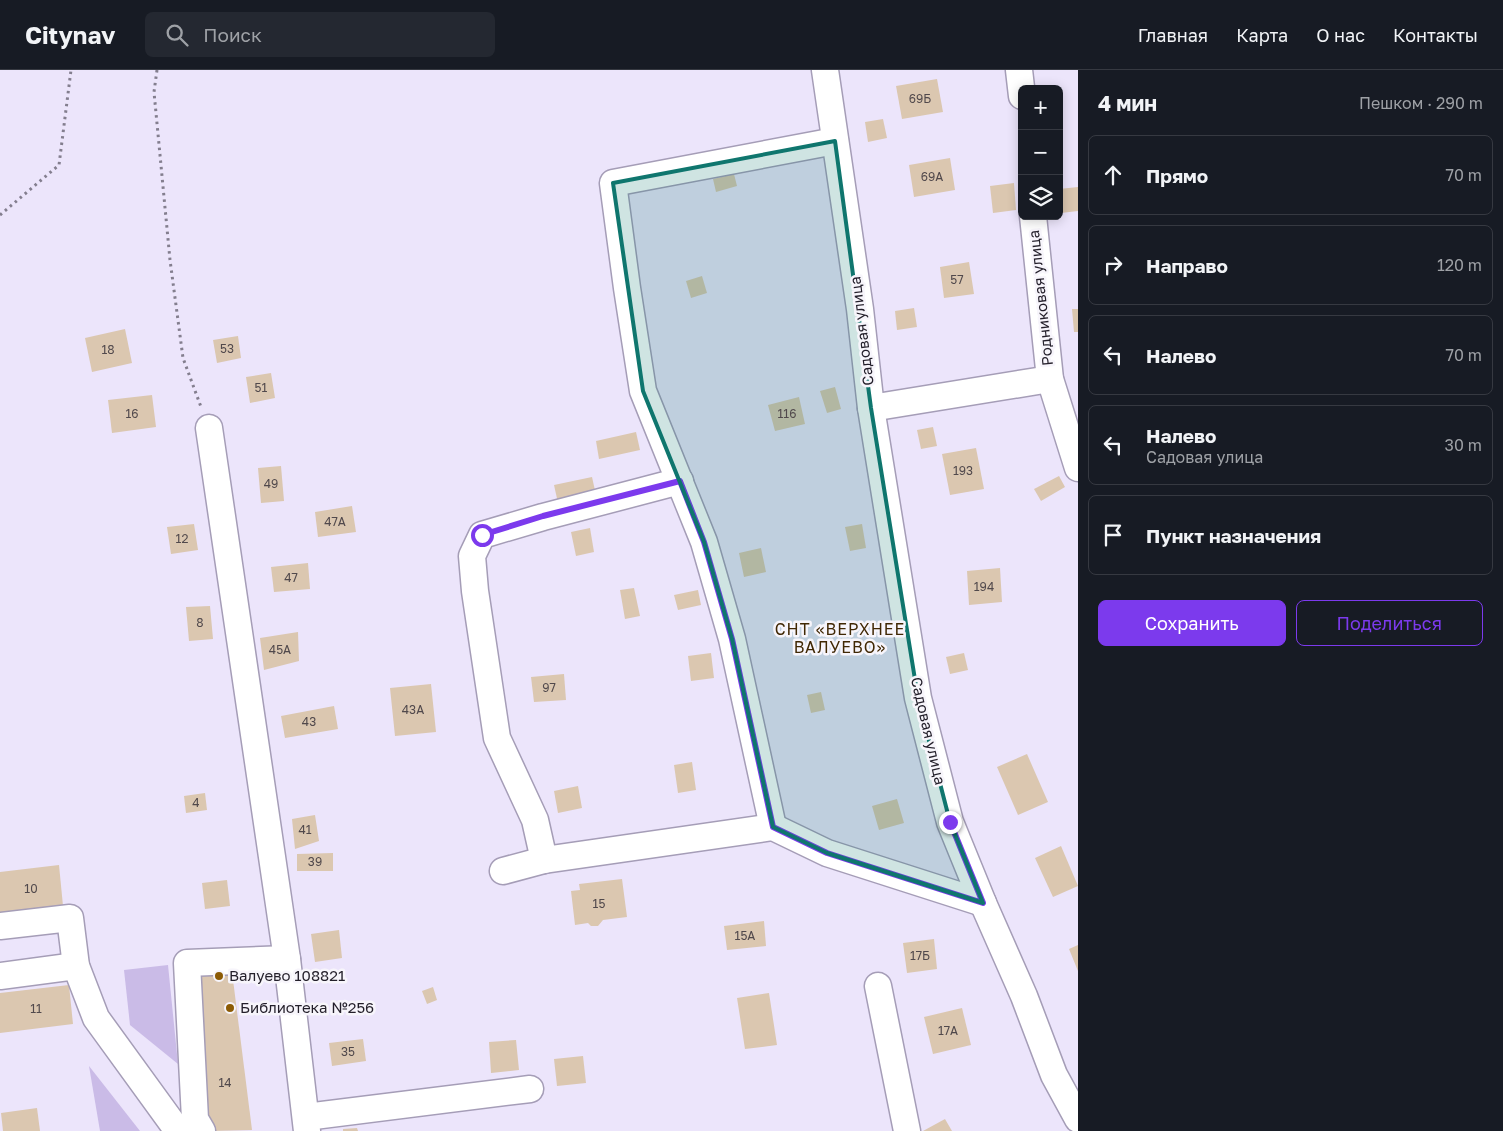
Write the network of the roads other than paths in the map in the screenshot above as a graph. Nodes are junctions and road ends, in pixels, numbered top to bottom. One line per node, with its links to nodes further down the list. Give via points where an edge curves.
1 (825, 70): 4 (street, Садовая улица)
2 (1019, 70): 3 (street)
3 (1021, 85)
4 (835, 141): 7 (street, Садовая улица); 10 (street, via 613,183 643,391)
5 (1033, 220): 6 (street, Родниковая улица)
6 (1050, 379): 7 (street); 9 (street, Родниковая улица)
7 (871, 408): 14 (street, Садовая улица, via 918,698 950,822)
8 (209, 428): 16 (street)
9 (1078, 468)
10 (680, 481): 11 (street, via 704,542 732,639); 12 (street, via 482,535 472,556 496,738 535,820)
11 (773, 827): 12 (street); 14 (street, via 827,853)
12 (544, 860): 13 (street)
13 (503, 871)
14 (983, 903): 21 (street, Садовая улица, via 1054,1075)
15 (0, 926): 17 (street, via 70,918)
16 (287, 959): 22 (street); 24 (street, via 187,963 194,1118)
17 (76, 966): 18 (street); 23 (street, via 96,1018)
18 (0, 976)
19 (878, 986): 25 (street)
20 (530, 1089): 22 (street)
21 (1078, 1119)
22 (306, 1124)
23 (178, 1131)
24 (202, 1131)
25 (907, 1131)

